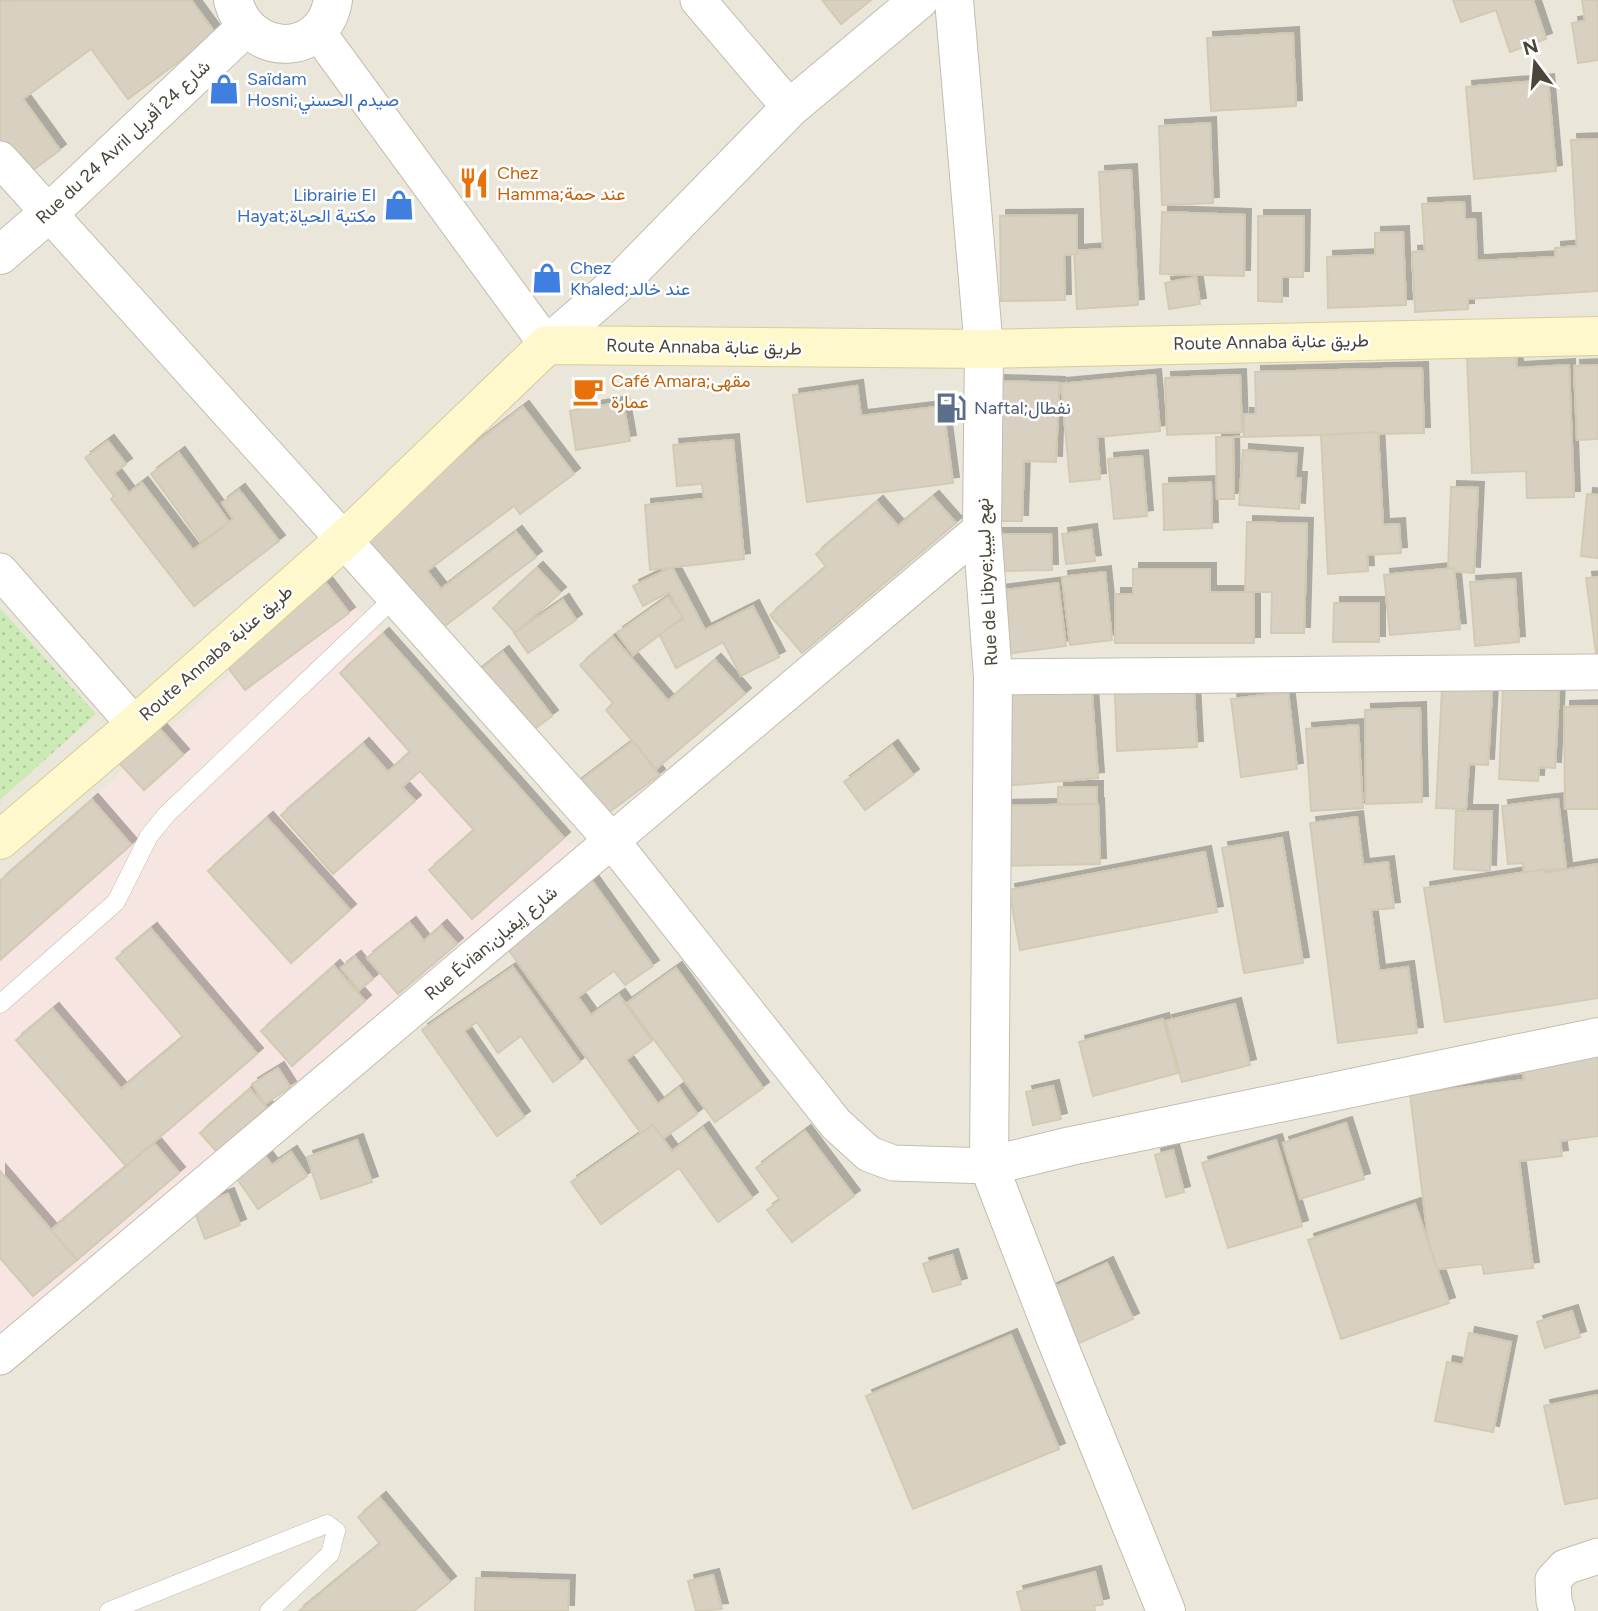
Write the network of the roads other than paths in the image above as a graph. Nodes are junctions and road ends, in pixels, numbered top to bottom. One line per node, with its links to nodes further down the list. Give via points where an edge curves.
1 (698, 0): 6 (street)
2 (919, 0): 6 (street)
3 (954, 0): 12 (street, Rue de Libye;نهج ليبيا)
4 (239, 14): 5 (street, via 258,37 288,44 304,40); 8 (street, Rue du 24 Avril شارع 24 أفريل)
5 (325, 16): 11 (street)
6 (790, 108): 11 (street, via 623,279)
7 (0, 159): 8 (street)
8 (48, 213): 9 (street, Rue du 24 Avril شارع 24 أفريل); 14 (street)
9 (0, 255)
10 (1598, 336): 12 (main road, Route Annaba طريق عنابة)
11 (547, 345): 12 (main road, Route Annaba طريق عنابة); 14 (main road, Route Annaba طريق عنابة)
12 (984, 349): 13 (street, Rue de Libye;نهج ليبيا)
13 (982, 528): 18 (street, Rue de Libye;نهج ليبيا); 21 (street, Rue Évian;شارع إيفيان)
14 (344, 540): 16 (street); 19 (main road, Route Annaba طريق عنابة)
15 (0, 571): 19 (street)
16 (395, 597): 21 (street); 22 (lane, via 167,814 149,836 116,902)
17 (1598, 672): 18 (street)
18 (993, 677): 24 (street, Rue de Libye;نهج ليبيا)
19 (135, 725): 20 (main road, Route Annaba طريق عنابة)
20 (0, 840)
21 (612, 841): 24 (street, via 836,1124 869,1154 893,1163); 25 (street, Rue Évian;شارع إيفيان)
22 (0, 1004)
23 (1598, 1037): 24 (street)
24 (989, 1166): 29 (street)
25 (0, 1357)
26 (1598, 1556): 30 (street, via 1565,1567 1553,1580)
27 (109, 1611): 28 (lane, via 327,1524 336,1531 330,1554)
28 (270, 1611)
29 (1166, 1611)
30 (1557, 1611)

